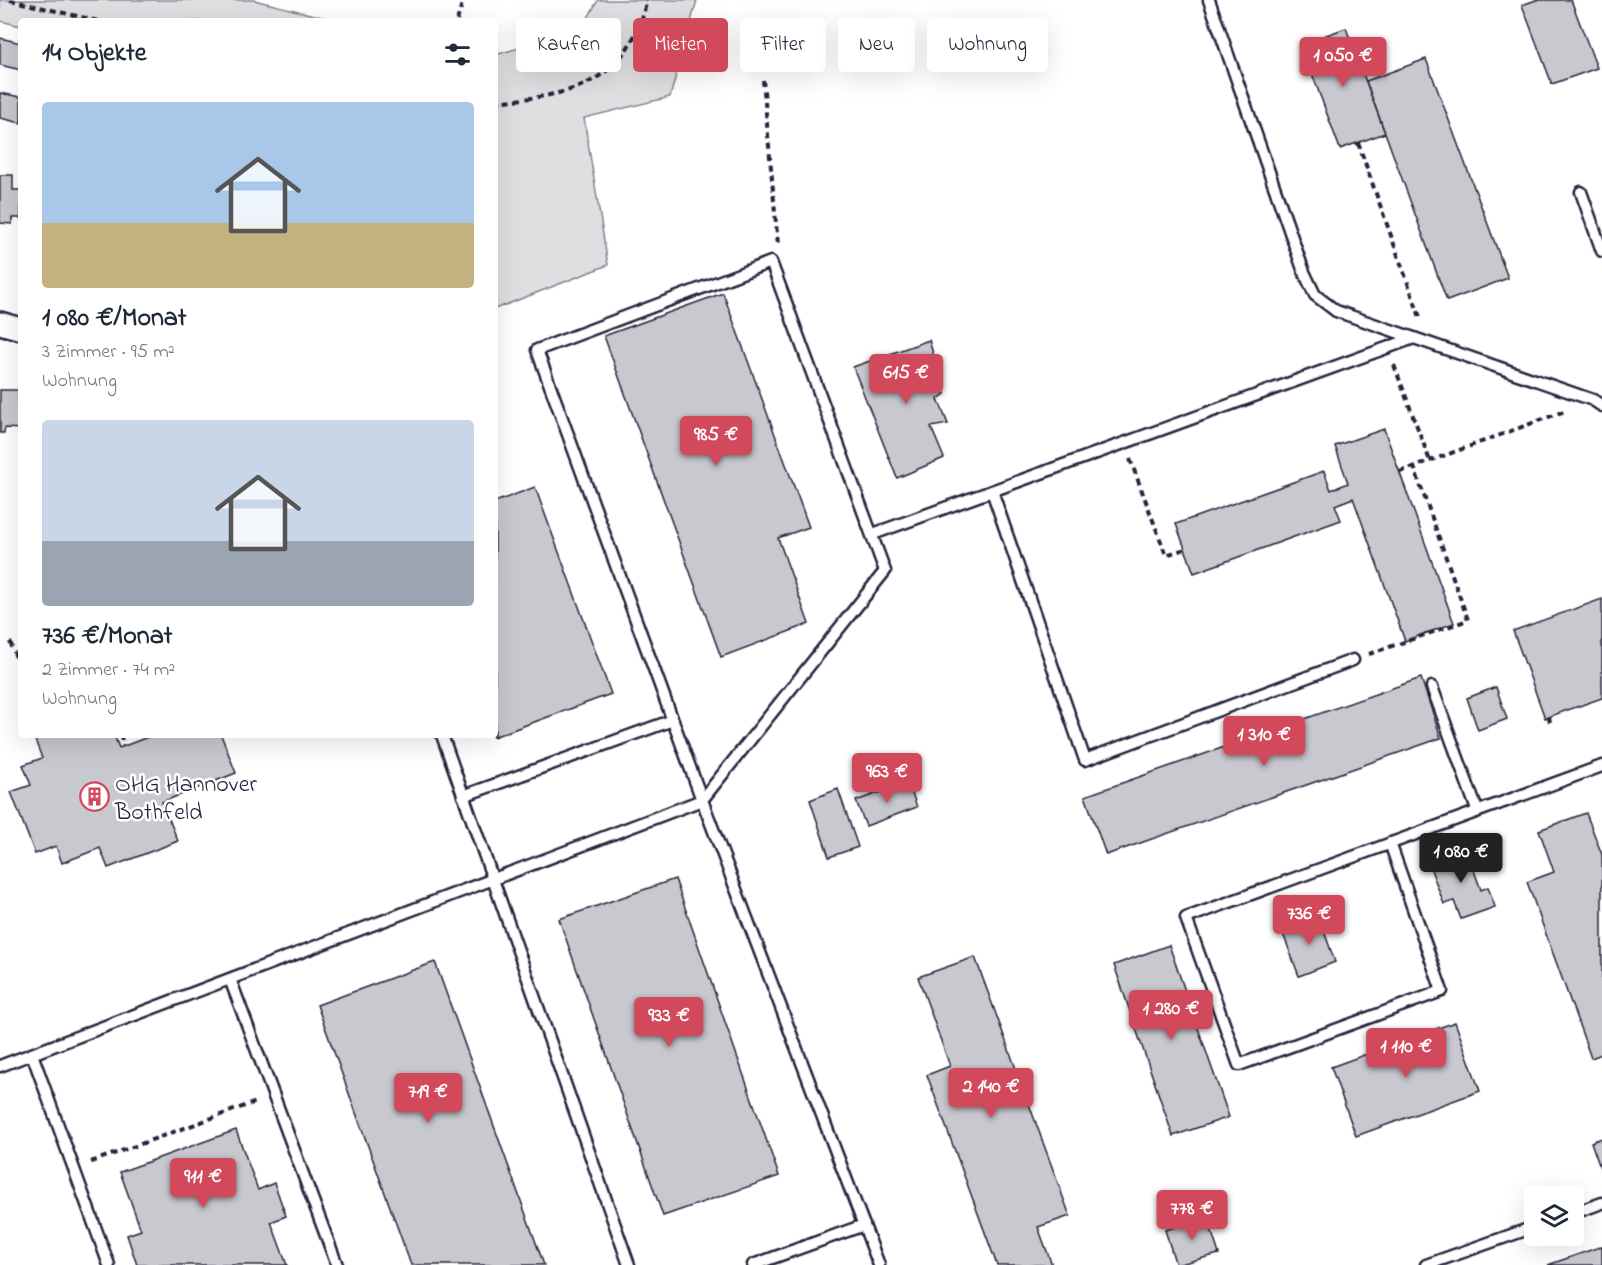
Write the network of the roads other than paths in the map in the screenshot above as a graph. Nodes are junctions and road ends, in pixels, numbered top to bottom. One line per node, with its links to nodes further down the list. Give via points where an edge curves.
1 (1209, 0): 6 (lane, via 1315,295 1336,311)
2 (1581, 192): 3 (lane)
3 (1602, 251)
4 (0, 323): 5 (street)
5 (18, 328)
6 (1414, 338): 7 (lane); 8 (lane)
7 (1598, 403)
8 (992, 491): 9 (lane); 10 (lane, via 1085,760)
9 (873, 534): 12 (lane, via 771,262 537,350); 16 (lane, via 885,571)
10 (1353, 660)
11 (1432, 687): 17 (lane)
12 (674, 720): 15 (lane); 16 (lane)
13 (443, 738): 15 (lane)
14 (1602, 766): 17 (lane)
15 (463, 796): 19 (lane)
16 (702, 800): 19 (lane); 25 (lane)
17 (1477, 810): 18 (lane)
18 (1390, 843): 18 (lane, via 1186,918 1239,1065 1442,991)
19 (492, 879): 20 (lane); 29 (lane)
20 (230, 979): 21 (lane); 28 (lane)
21 (32, 1054): 22 (lane); 27 (lane)
22 (0, 1066)
23 (1602, 1203): 24 (lane)
24 (1584, 1209)
25 (864, 1225): 30 (lane); 31 (lane)
26 (1524, 1231): 32 (lane)
27 (109, 1265)
28 (337, 1265)
29 (628, 1265)
30 (753, 1265)
31 (879, 1265)
32 (1426, 1265)

